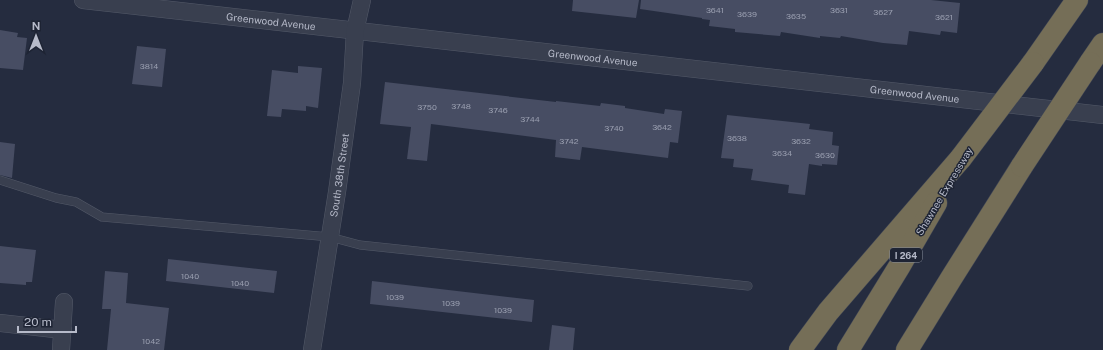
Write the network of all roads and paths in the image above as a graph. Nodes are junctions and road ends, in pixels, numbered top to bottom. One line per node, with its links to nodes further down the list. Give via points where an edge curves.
1 (83, 0): 2 (street, Greenwood Avenue)
2 (88, 0): 5 (street, Greenwood Avenue)
3 (362, 0): 5 (street, South 38th Street)
4 (1078, 0): 8 (highway, Shawnee Expressway / I 264, bridge)
5 (355, 31): 7 (street, Greenwood Avenue); 10 (street, South 38th Street, via 352,83)
6 (1103, 44): 19 (highway, bridge, via 1022,166)
7 (1103, 115)
8 (961, 158): 17 (highway, via 828,312); 18 (highway, Shawnee Expressway / I 264)
9 (0, 180): 10 (lane, via 76,202 102,217)
10 (330, 237): 11 (lane, via 360,245); 16 (street, South 38th Street)
11 (748, 286)
12 (64, 302): 14 (street)
13 (0, 323): 14 (street)
14 (63, 330): 15 (street)
15 (61, 350)
16 (312, 350)
17 (800, 350)
18 (848, 350)
19 (907, 350)

